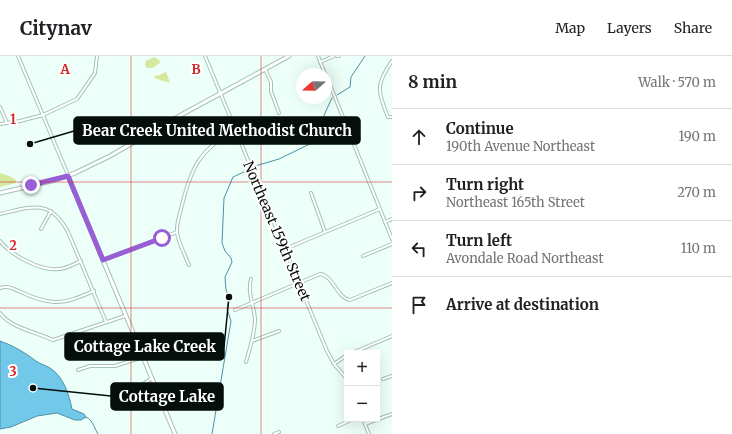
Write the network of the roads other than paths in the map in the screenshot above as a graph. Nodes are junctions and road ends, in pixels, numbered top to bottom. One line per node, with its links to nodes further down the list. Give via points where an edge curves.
1 (18, 56): 16 (street)
2 (97, 56): 16 (street, via 95,73 80,97)
3 (204, 56): 13 (street, Northeast 159th Street)
4 (289, 56): 11 (main road)
5 (318, 56): 8 (street)
6 (334, 56): 8 (street)
7 (392, 61): 9 (street)
8 (320, 62): 10 (street)
9 (391, 64): 17 (street, via 382,75 380,87 383,104 388,117)
10 (323, 68)
11 (265, 69): 13 (main road); 15 (street)
12 (332, 90): 24 (street)
13 (220, 93): 20 (street, Northeast 159th Street); 21 (main road, via 110,156)
14 (0, 107): 18 (street)
15 (279, 113)
16 (43, 115): 18 (street); 21 (street)
17 (391, 117)
18 (7, 123): 19 (street)
19 (0, 124)
20 (236, 130): 30 (street, via 215,142 193,169); 35 (street, Northeast 159th Street)
21 (68, 176): 22 (main road); 37 (main road)
22 (0, 193)
23 (311, 193): 31 (street)
24 (380, 209): 28 (street); 31 (street)
25 (51, 211): 26 (street, via 32,208); 29 (street); 38 (street, via 64,224)
26 (0, 214)
27 (392, 219): 28 (street)
28 (385, 222): 32 (street)
29 (41, 229)
30 (177, 232): 37 (street); 39 (street)
31 (325, 232): 35 (street)
32 (392, 239)
33 (0, 241): 38 (street, via 19,257 52,269 58,270)
34 (392, 244): 36 (street)
35 (285, 249): 41 (street, Northeast 159th Street)
36 (363, 256)
37 (103, 260): 48 (main road)
38 (81, 261): 44 (street)
39 (189, 265)
40 (251, 279): 45 (street)
41 (299, 283): 42 (street, via 320,274 325,275 344,298 350,300); 45 (street); 59 (street, Northeast 159th Street, via 326,351)
42 (392, 283)
43 (0, 288): 44 (street, via 12,287 31,296 56,302)
44 (94, 291): 49 (street)
45 (251, 304): 46 (street); 52 (street, via 255,323)
46 (235, 310)
47 (0, 313): 49 (street, via 14,325 53,340)
48 (126, 315): 49 (street); 54 (main road)
49 (106, 322)
50 (279, 330): 52 (street)
51 (392, 336): 55 (street)
52 (252, 341): 58 (street)
53 (158, 342): 54 (street)
54 (140, 349): 56 (main road)
55 (359, 350)
56 (143, 357): 60 (street, via 115,366 93,366); 63 (main road)
57 (344, 357): 59 (street)
58 (246, 362)
59 (334, 364): 61 (street, Northeast 159th Street)
60 (78, 370)
61 (344, 376)
62 (392, 376): 64 (street)
63 (152, 378): 65 (street, via 142,385); 71 (main road)
64 (382, 379)
65 (133, 387)
66 (392, 414): 68 (street)
67 (346, 422): 69 (street)
68 (365, 424): 73 (street)
69 (338, 426)
70 (279, 432): 72 (street)
71 (175, 434)
72 (274, 434)
73 (369, 434)

